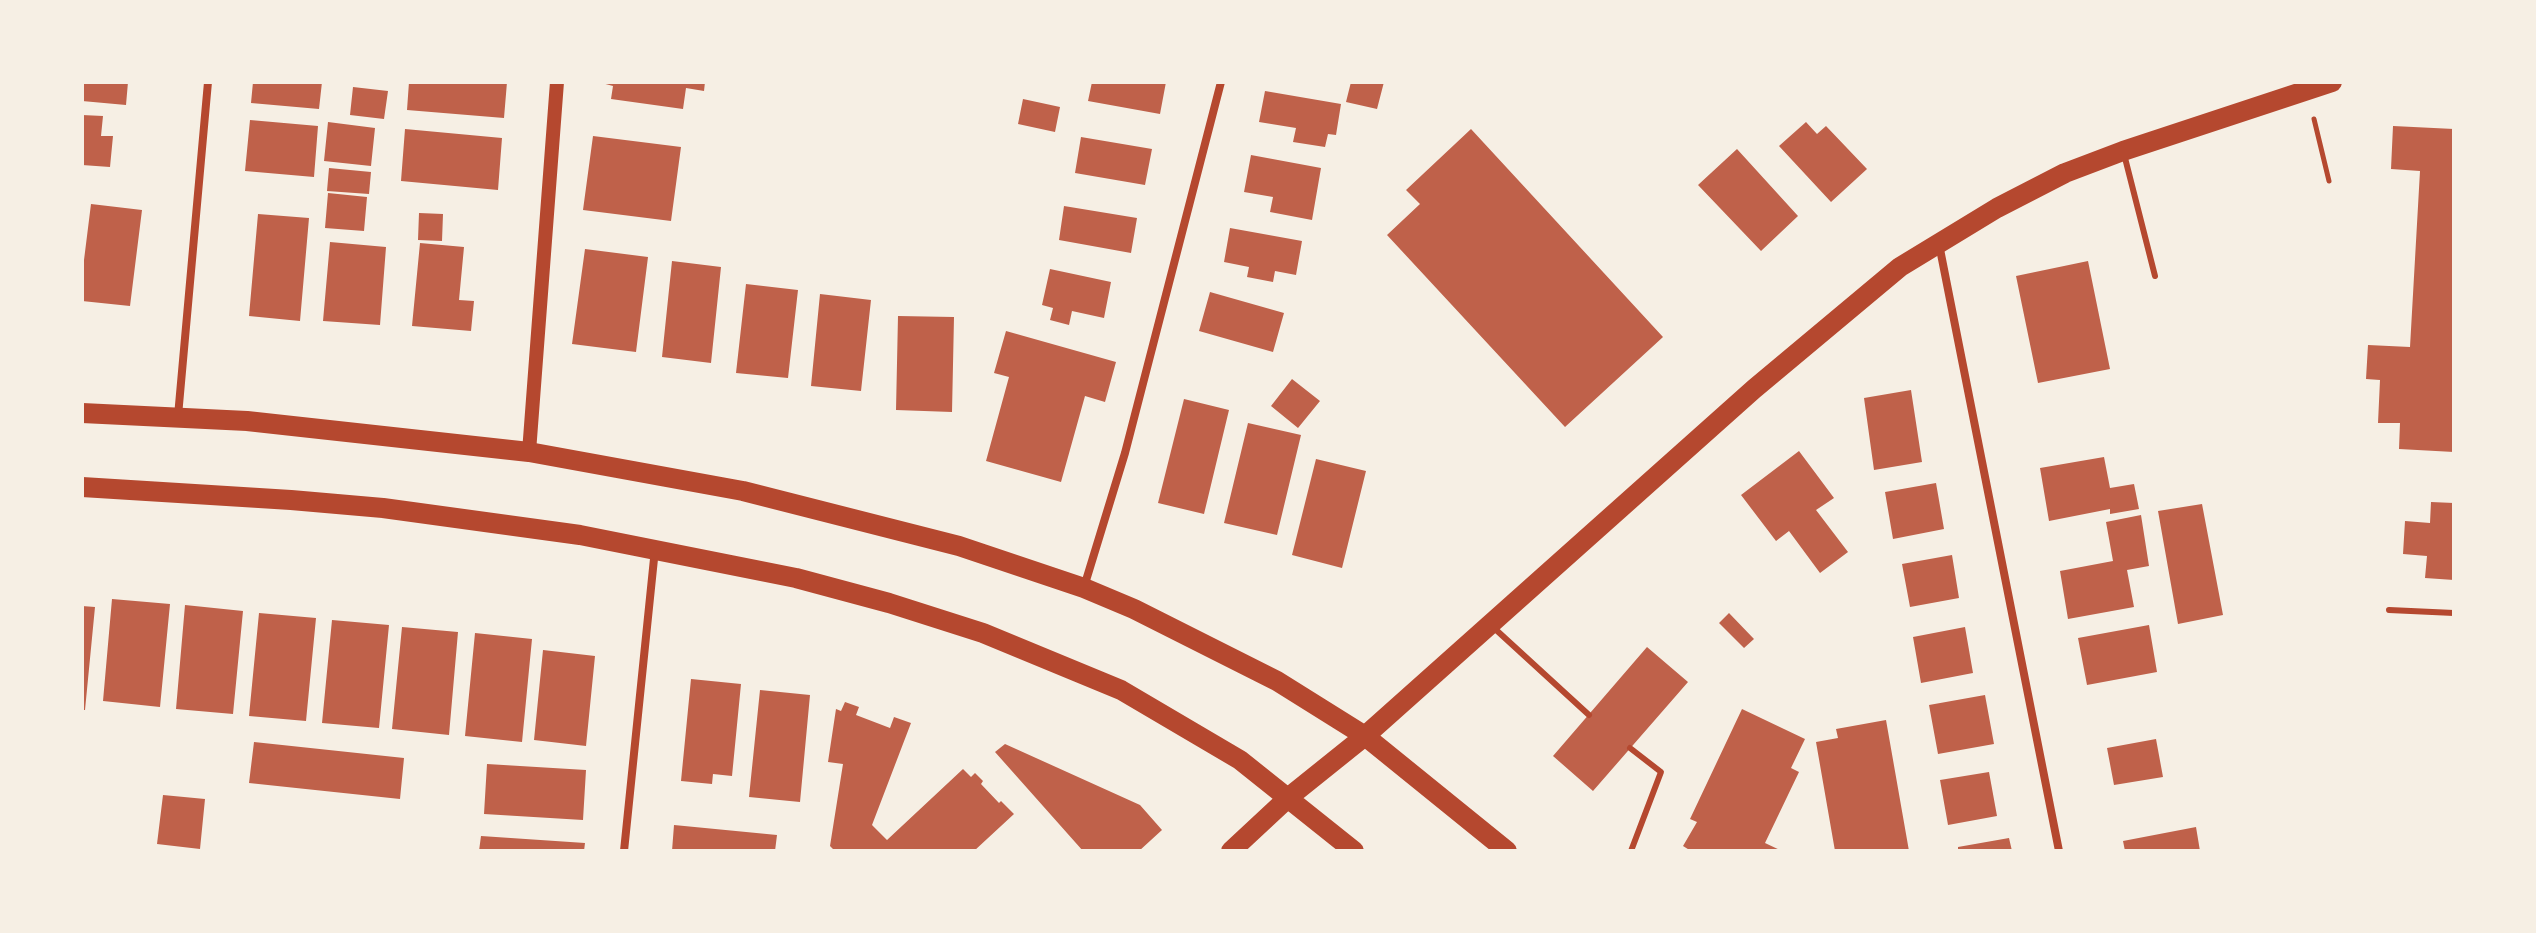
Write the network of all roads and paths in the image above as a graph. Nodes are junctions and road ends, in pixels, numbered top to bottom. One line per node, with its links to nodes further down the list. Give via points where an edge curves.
1 (208, 82): 11 (street)
2 (557, 82): 12 (street)
3 (1221, 82): 15 (street, via 1125,453)
4 (2332, 82): 5 (main road)
5 (2307, 90): 6 (main road); 7 (path)
6 (2123, 151): 8 (main road, via 2065,173); 9 (lane)
7 (2329, 181)
8 (1938, 241): 18 (main road, via 1870,289); 28 (street)
9 (2155, 276)
10 (82, 413): 11 (main road)
11 (178, 417): 12 (main road)
12 (529, 452): 15 (main road, via 849,516)
13 (82, 487): 14 (main road, via 383,508)
14 (656, 549): 22 (main road, via 889,603 1024,649 1133,697 1220,746); 23 (street)
15 (1084, 588): 20 (main road, via 1230,655)
16 (2389, 610): 17 (lane)
17 (2454, 613)
18 (1490, 625): 19 (lane); 20 (main road)
19 (1589, 715)
20 (1365, 736): 22 (main road); 26 (main road)
21 (1630, 748): 27 (lane, via 1661,772)
22 (1289, 797): 24 (main road); 25 (main road)
23 (624, 851)
24 (1231, 851)
25 (1354, 851)
26 (1507, 851)
27 (1631, 851)
28 (2059, 851)

